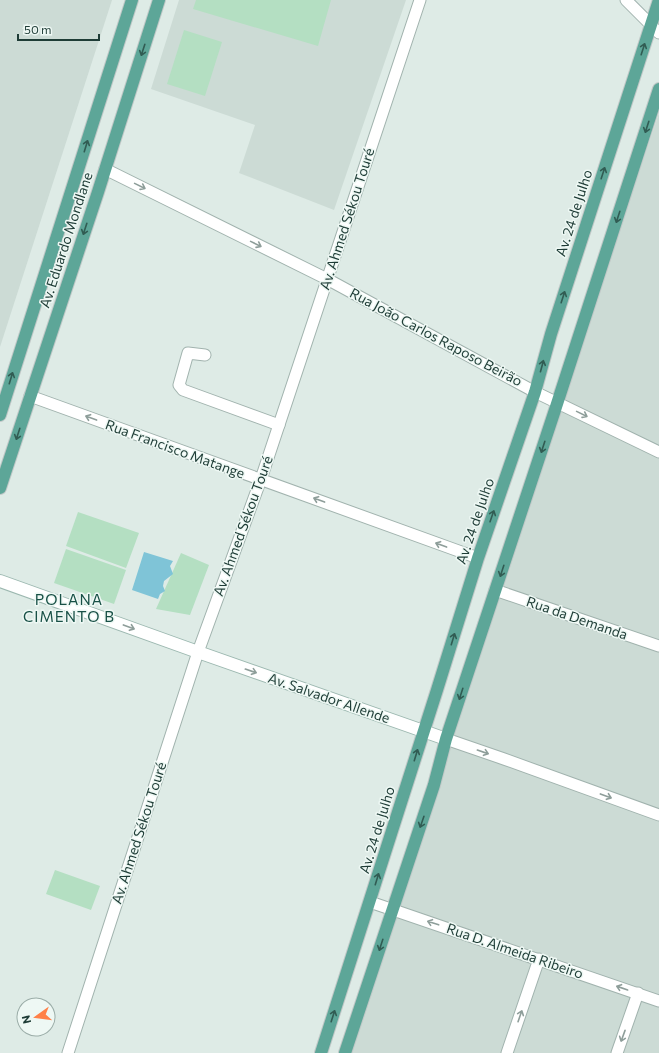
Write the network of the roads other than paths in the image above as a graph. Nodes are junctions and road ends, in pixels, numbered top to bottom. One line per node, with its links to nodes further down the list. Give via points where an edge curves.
1 (132, 0): 14 (main road, Av. Eduardo Mondlane, one-way to 1)
2 (159, 0): 8 (main road, Av. Eduardo Mondlane, one-way to 8)
3 (420, 0): 9 (street, Av. Ahmed Sékou Touré)
4 (626, 0): 6 (street)
5 (659, 0): 6 (main road, Av. 24 de Julho)
6 (655, 28): 11 (main road, Av. 24 de Julho, one-way to 6, via 550,334)
7 (659, 89): 13 (main road, one-way to 13)
8 (105, 169): 9 (street, Rua João Carlos Raposo Beirão, one-way to 9); 12 (main road, Av. Eduardo Mondlane, one-way to 12)
9 (327, 279): 11 (street, Rua João Carlos Raposo Beirão); 15 (street, Av. Ahmed Sékou Touré)
10 (205, 355): 15 (street, via 188,353 179,385 183,390)
11 (535, 392): 13 (street, Rua João Carlos Raposo Beirão); 19 (main road, Av. 24 de Julho, one-way to 11)
12 (30, 396): 17 (street, Rua Francisco Matange, one-way to 12); 18 (main road, Av. Eduardo Mondlane, one-way to 18)
13 (558, 402): 16 (street, Rua João Carlos Raposo Beirão, one-way to 16); 21 (main road, one-way to 21)
14 (0, 416)
15 (279, 425): 17 (street, Av. Ahmed Sékou Touré)
16 (659, 452)
17 (261, 480): 19 (street, Rua Francisco Matange, one-way to 17); 23 (street, Av. Ahmed Sékou Touré)
18 (0, 488)
19 (478, 558): 24 (main road, Av. 24 de Julho, one-way to 19)
20 (0, 581): 23 (street, Av. Salvador Allende, one-way to 23)
21 (495, 590): 22 (street, Rua da Demanda); 25 (main road, one-way to 25)
22 (659, 646)
23 (198, 652): 24 (street, Av. Salvador Allende, one-way to 24); 32 (street, Av. Ahmed Sékou Touré)
24 (424, 731): 25 (street, Av. Salvador Allende); 27 (main road, Av. 24 de Julho, one-way to 24)
25 (446, 739): 26 (street, Av. Salvador Allende, one-way to 26); 28 (main road, one-way to 28, via 434,785)
26 (659, 815)
27 (370, 902): 28 (street, Rua D. Almeida Ribeiro); 33 (main road, Av. 24 de Julho, one-way to 27)
28 (392, 909): 29 (street, Rua D. Almeida Ribeiro, one-way to 28); 34 (main road, one-way to 34)
29 (539, 960): 30 (street, Rua D. Almeida Ribeiro, one-way to 29); 35 (street, one-way to 29)
30 (638, 993): 31 (street, Rua D. Almeida Ribeiro); 36 (street, one-way to 36)
31 (659, 1001)
32 (68, 1053)
33 (321, 1053)
34 (346, 1053)
35 (507, 1053)
36 (617, 1053)

